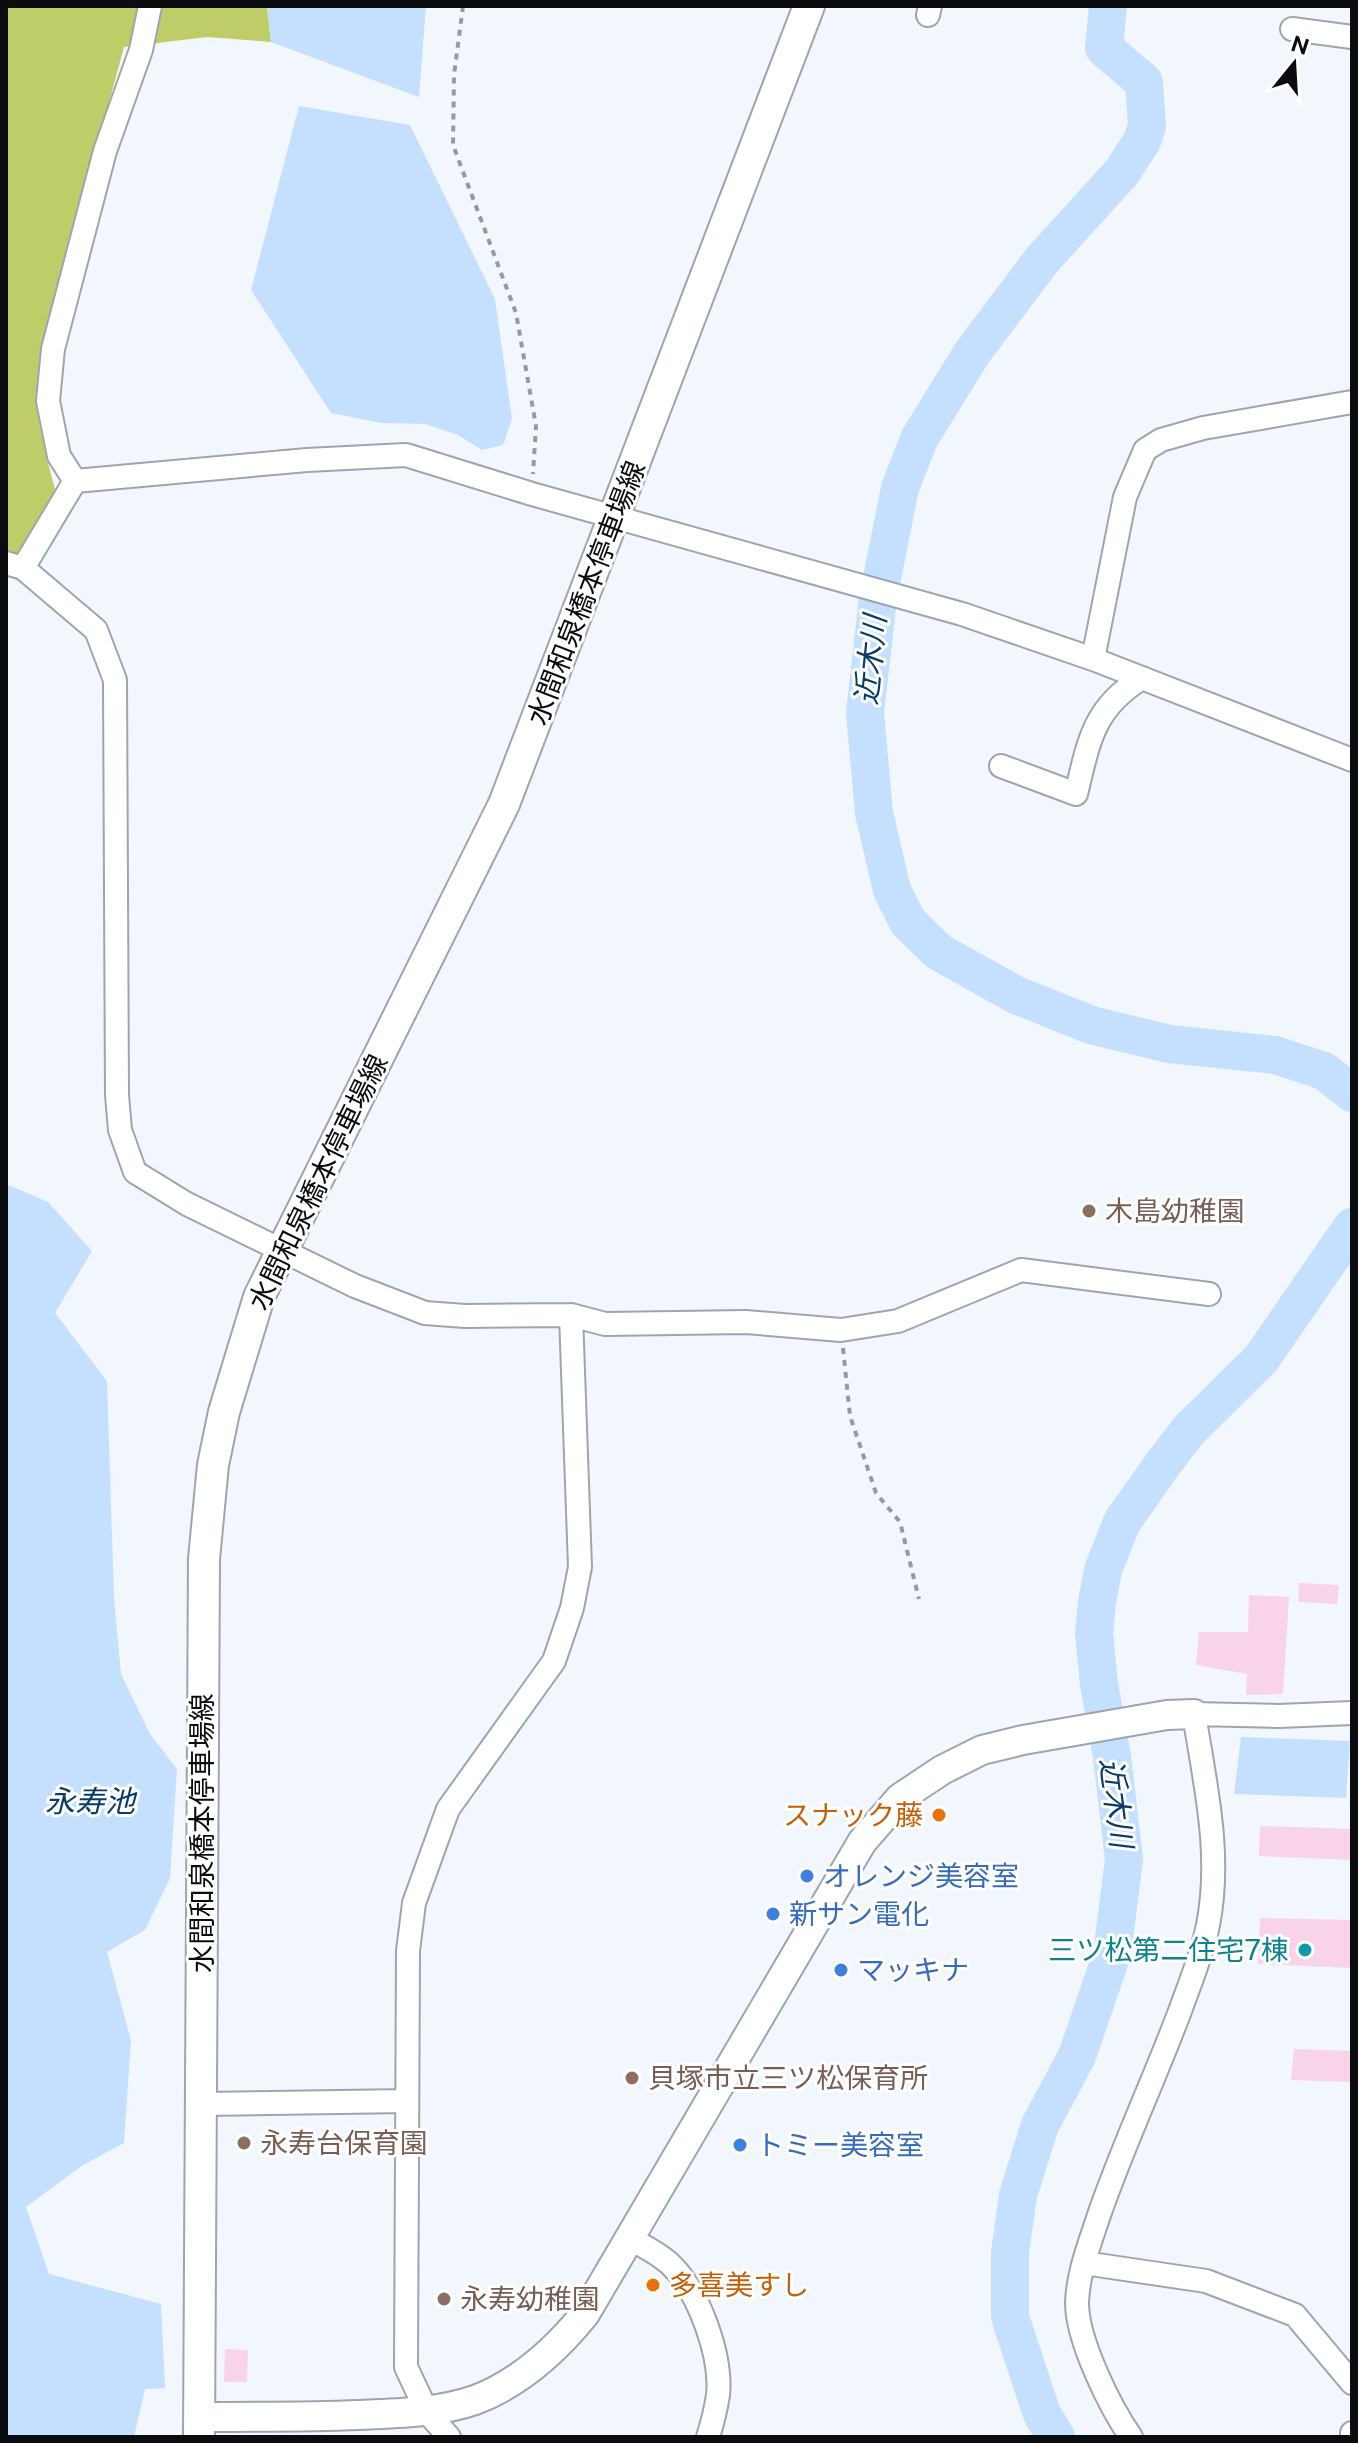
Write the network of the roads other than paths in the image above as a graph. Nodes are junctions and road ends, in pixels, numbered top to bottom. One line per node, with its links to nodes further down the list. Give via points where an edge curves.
1 (150, 6): 6 (street, via 53,349 48,401 59,456)
2 (809, 6): 7 (main road, 水間和泉橋本停車場線)
3 (1292, 29): 4 (street)
4 (1352, 37)
5 (1352, 402): 9 (street, via 1203,428 1145,450 1125,497)
6 (75, 481): 7 (street, via 406,455); 8 (street)
7 (614, 517): 9 (street, via 962,614); 13 (main road, 水間和泉橋本停車場線, via 493,828)
8 (14, 566): 13 (street, via 96,630 115,680 117,1095 120,1130 135,1172 187,1204)
9 (1093, 659): 10 (street)
10 (1142, 678): 11 (street); 12 (street, via 1102,712 1076,794)
11 (1349, 753)
12 (1001, 766)
13 (282, 1249): 15 (street, via 425,1313); 19 (main road, 水間和泉橋本停車場線, via 259,1297 233,1375 213,1465 206,1529)
14 (1209, 1294): 15 (street, via 1021,1270 898,1321 841,1330 746,1322 605,1324)
15 (571, 1315): 18 (street, via 580,1567 572,1608 554,1661 448,1809 429,1858 414,1903 408,1951)
16 (1352, 1713): 17 (street)
17 (1180, 1715): 20 (street, via 982,1750 900,1798 862,1842); 21 (street, via 1213,1833 1208,1927)
18 (407, 2101): 19 (street); 23 (street, via 406,2367)
19 (201, 2104): 24 (main road, 水間和泉橋本停車場線)
20 (629, 2238): 23 (street, via 585,2314 537,2365 475,2400); 26 (street, via 670,2263 705,2321 718,2393)
21 (1084, 2263): 22 (street, via 1206,2281 1295,2315); 27 (street, via 1077,2306 1083,2332 1098,2377)
22 (1352, 2383)
23 (427, 2412): 24 (street); 25 (street)
24 (199, 2427)
25 (449, 2437)
26 (708, 2437)
27 (1131, 2437)

